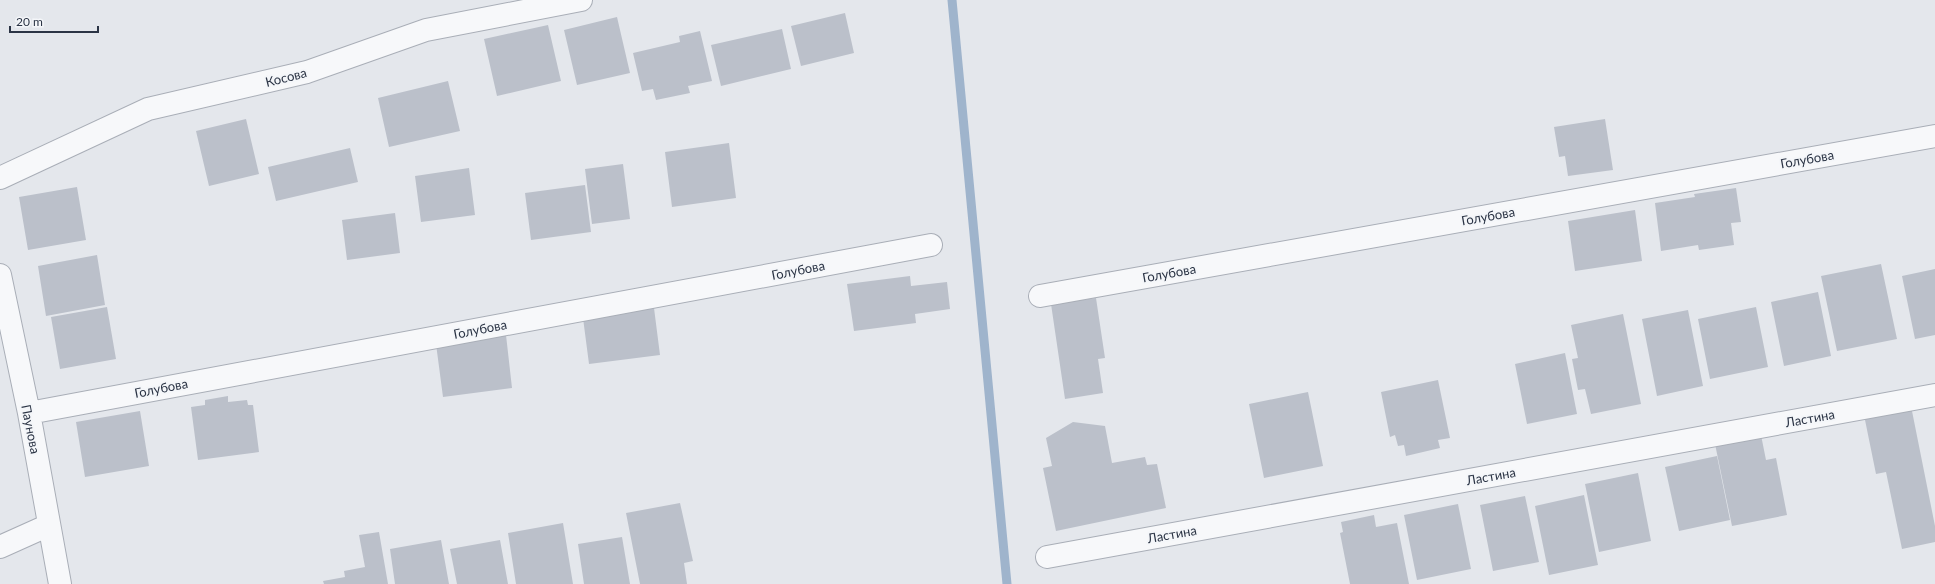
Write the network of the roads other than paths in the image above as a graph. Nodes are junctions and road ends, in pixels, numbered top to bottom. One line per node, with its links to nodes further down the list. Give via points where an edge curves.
1 (581, 0): 3 (street, Косова, via 426,30 306,72 148,109)
2 (1935, 136): 6 (street, Голубова)
3 (0, 178)
4 (931, 245): 8 (street, Голубова)
5 (0, 275): 8 (street, Паунова)
6 (1040, 296)
7 (1935, 395): 11 (street, Ластина)
8 (29, 413): 9 (street, Паунова)
9 (50, 525): 10 (street); 12 (street, Паунова)
10 (0, 547)
11 (1047, 557)
12 (60, 584)

